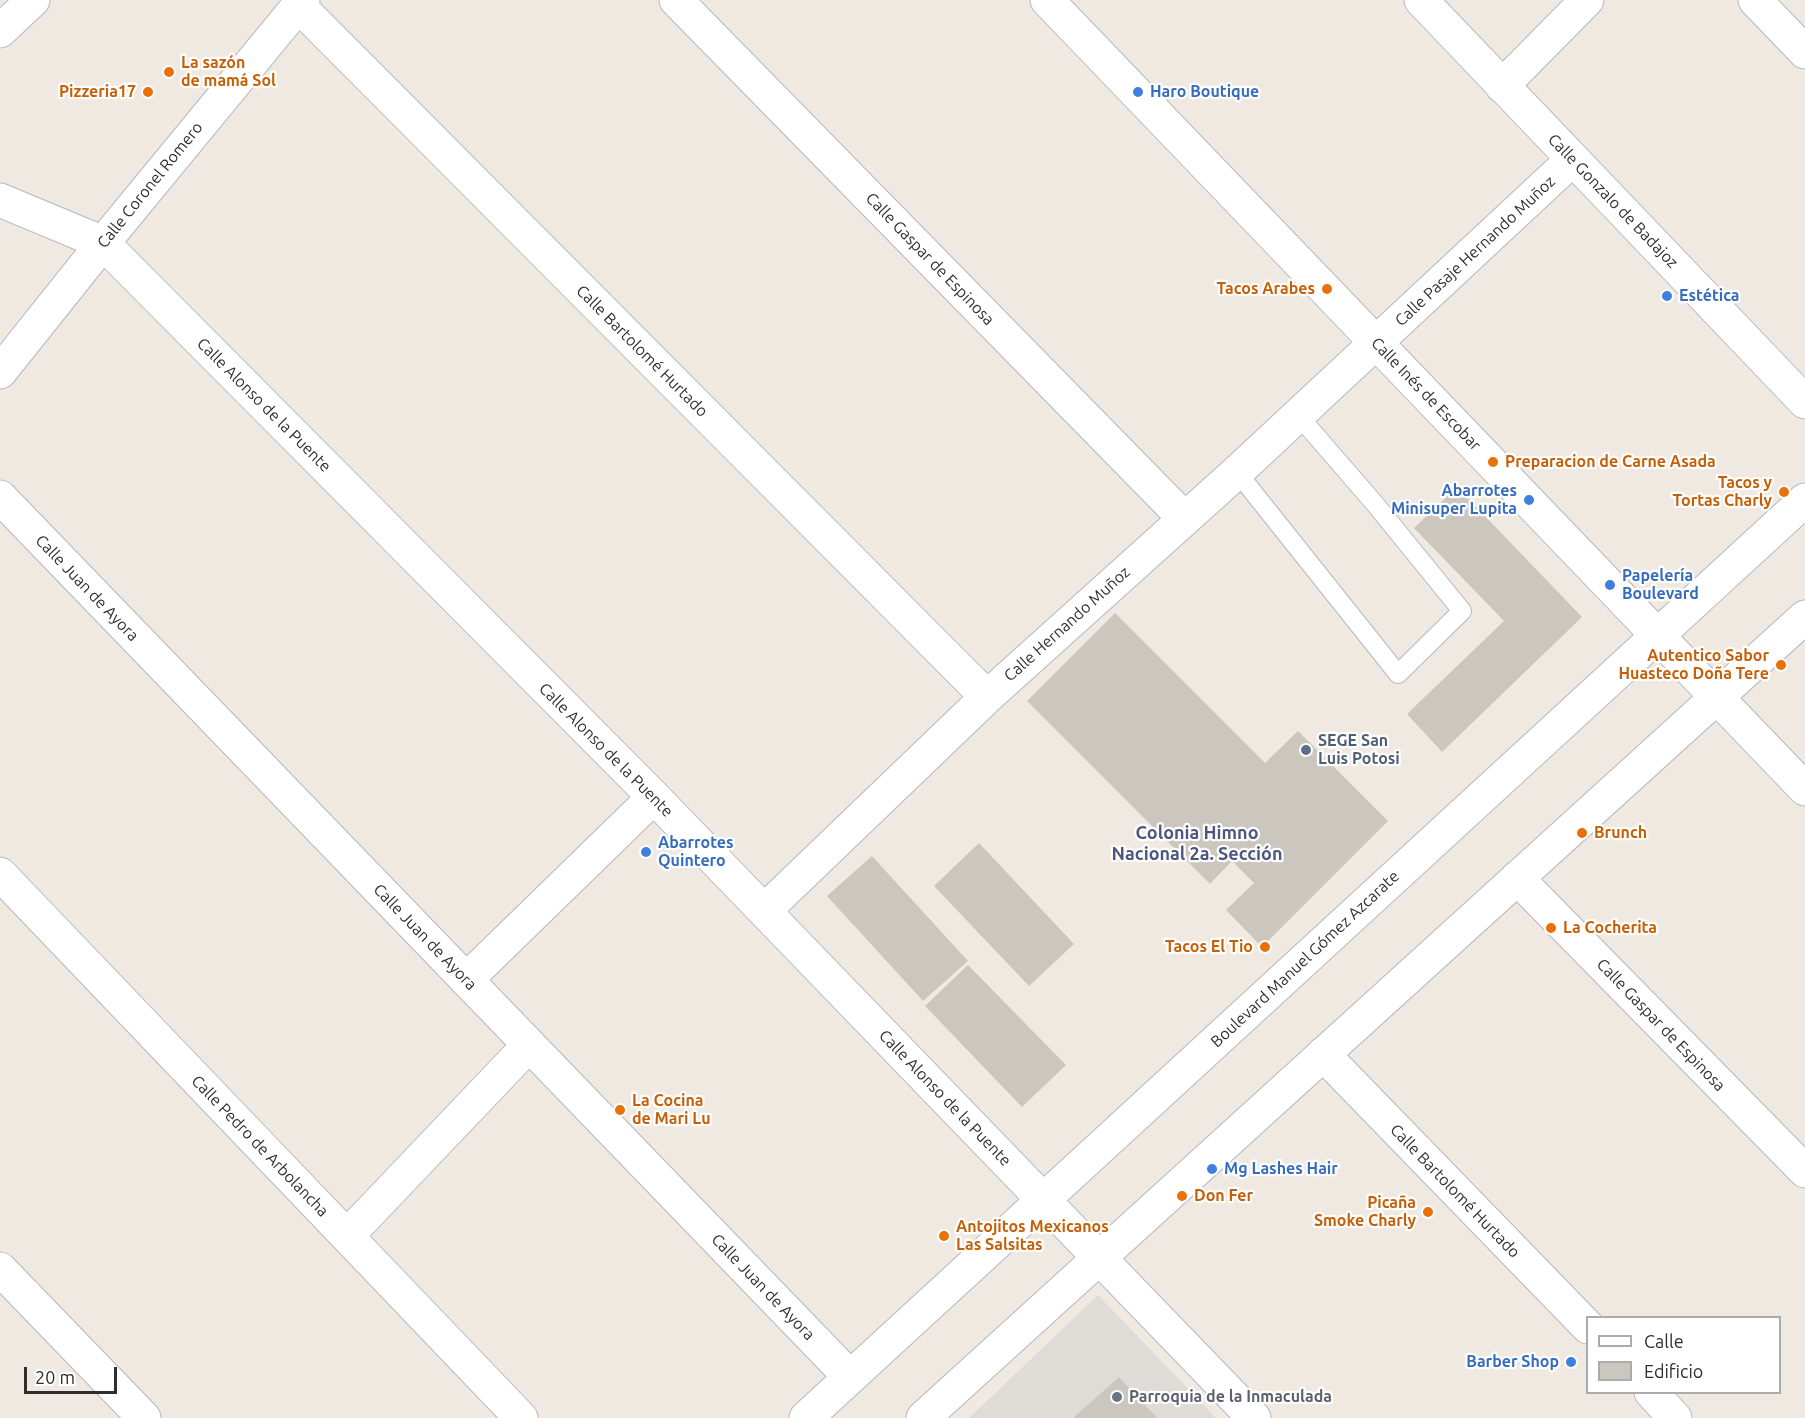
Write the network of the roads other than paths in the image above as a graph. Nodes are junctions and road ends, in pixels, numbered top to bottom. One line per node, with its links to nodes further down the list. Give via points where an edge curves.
1 (33, 0): 8 (street)
2 (675, 0): 21 (street, Calle Gaspar de Espinosa)
3 (1047, 0): 14 (street, Calle Inés de Escobar)
4 (1420, 0): 10 (street, Calle Gonzalo de Badajoz)
5 (1587, 0): 10 (street)
6 (1755, 0): 9 (street)
7 (300, 2): 13 (street, Calle Coronel Romero); 24 (street, Calle Bartolomé Hurtado)
8 (0, 31)
9 (1805, 52)
10 (1502, 86): 11 (street, Calle Gonzalo de Badajoz)
11 (1573, 159): 14 (street, Calle Pasaje Hernando Muñoz); 16 (street, Calle Gonzalo de Badajoz)
12 (0, 200): 13 (street)
13 (103, 243): 15 (street, Calle Coronel Romero); 27 (street, Calle Alonso de la Puente)
14 (1377, 343): 17 (street, Calle Hernando Muñoz); 23 (street, Calle Inés de Escobar)
15 (0, 372)
16 (1805, 402)
17 (1298, 415): 18 (street, Calle Hernando Muñoz); 18 (lane, via 1462,611 1398,674)
18 (1237, 472): 21 (street, Calle Hernando Muñoz)
19 (0, 497): 31 (street, Calle Juan de Ayora)
20 (1805, 500): 23 (street, Boulevard Manuel Gómez Azcarate)
21 (1184, 518): 24 (street, Calle Hernando Muñoz)
22 (1805, 617): 25 (street)
23 (1658, 635): 25 (street, Calle Inés de Escobar); 35 (street, Boulevard Manuel Gómez Azcarate)
24 (987, 697): 30 (street, Calle Hernando Muñoz)
25 (1717, 697): 26 (street, Calle Inés de Escobar); 29 (street)
26 (1805, 789)
27 (654, 798): 30 (street, Calle Alonso de la Puente); 31 (street)
28 (0, 874): 36 (street, Calle Pedro de Arbolancha)
29 (1517, 878): 33 (street); 34 (street, Calle Gaspar de Espinosa)
30 (764, 911): 35 (street, Calle Alonso de la Puente)
31 (466, 980): 32 (street, Calle Juan de Ayora)
32 (529, 1045): 36 (street); 40 (street, Calle Juan de Ayora)
33 (1323, 1054): 37 (street); 39 (street, Calle Bartolomé Hurtado)
34 (1805, 1171)
35 (1043, 1200): 37 (street, Calle Alonso de la Puente); 40 (street, Boulevard Manuel Gómez Azcarate)
36 (347, 1236): 43 (street, Calle Pedro de Arbolancha)
37 (1099, 1258): 45 (street); 46 (street, Calle Alonso de la Puente)
38 (0, 1269): 42 (street)
39 (1586, 1326)
40 (850, 1377): 44 (street, Boulevard Manuel Gómez Azcarate)
41 (1653, 1394): 47 (street)
42 (144, 1418)
43 (521, 1418)
44 (806, 1418)
45 (922, 1418)
46 (1254, 1418)
47 (1675, 1418)

